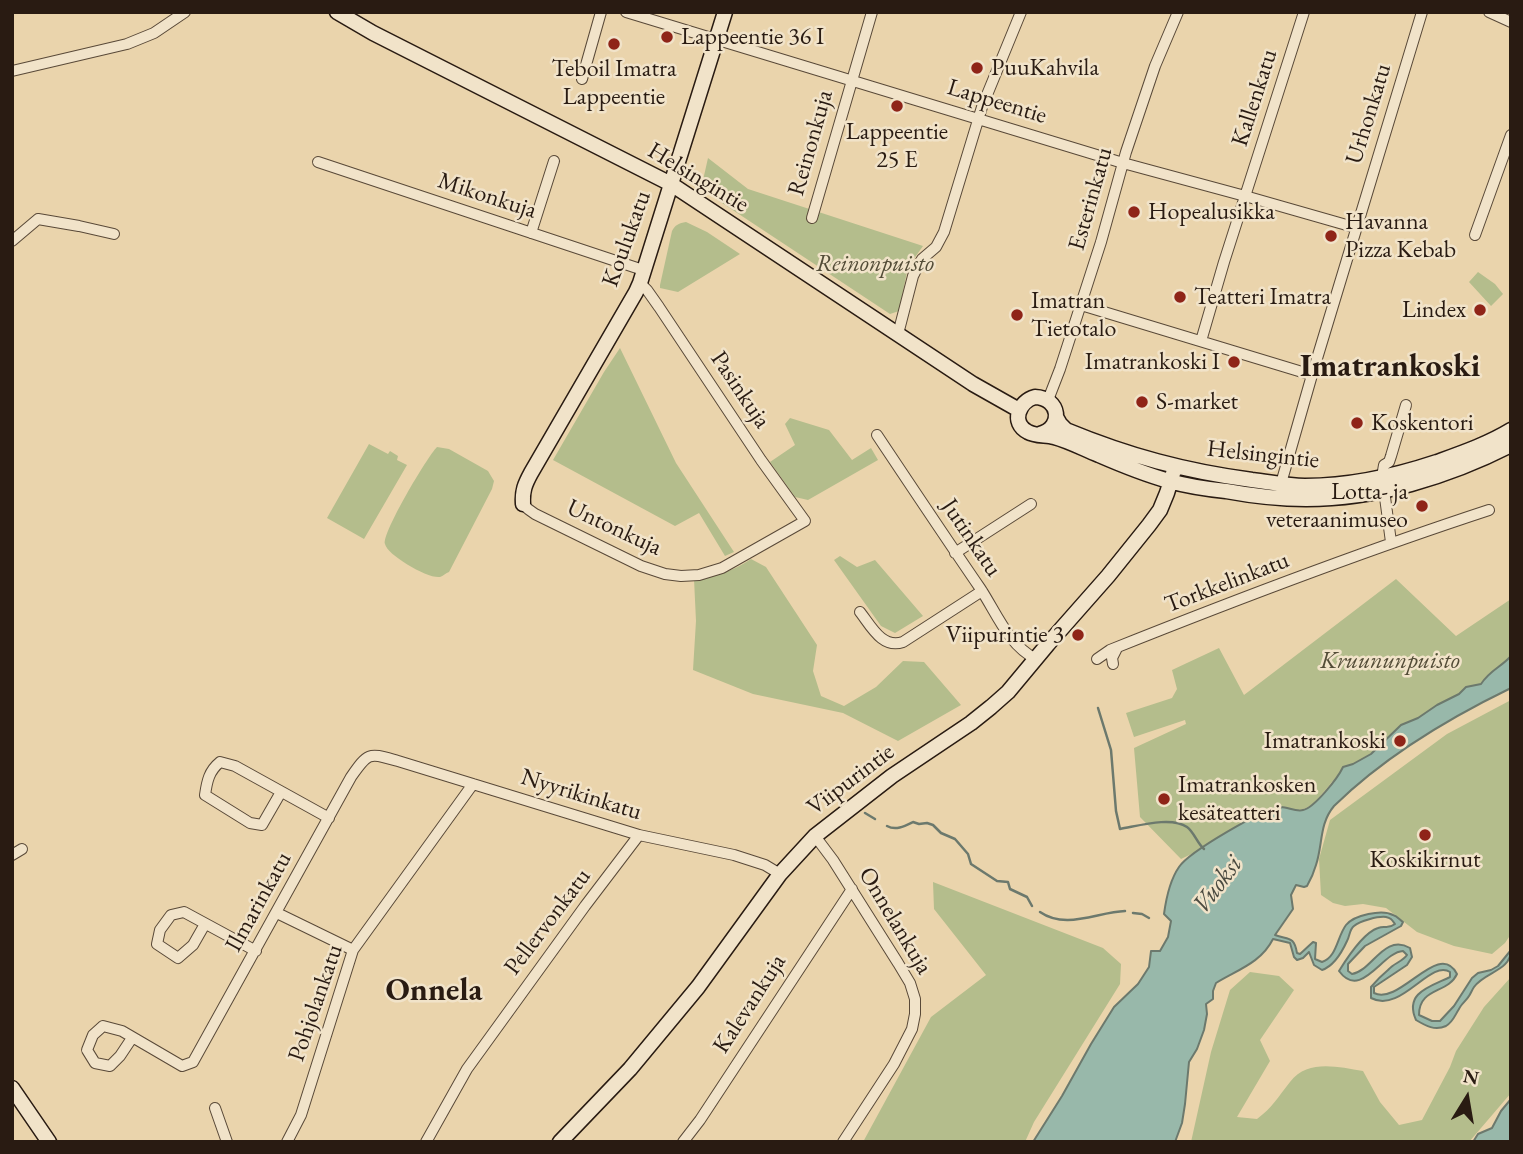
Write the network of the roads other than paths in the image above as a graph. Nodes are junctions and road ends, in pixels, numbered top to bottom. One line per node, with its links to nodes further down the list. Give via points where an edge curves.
1 (185, 12): 14 (street, via 127,44)
2 (337, 12): 22 (main road, Helsingintie)
3 (601, 12): 15 (street)
4 (626, 12): 13 (street, Lappeentie)
5 (725, 12): 13 (main road, Koulukatu)
6 (872, 12): 16 (street, Reinonkuja)
7 (1021, 12): 17 (street)
8 (1178, 12): 21 (street, Esterinkatu)
9 (1304, 12): 23 (street, Kallenkatu)
10 (1422, 12): 25 (street, Urhonkatu)
11 (1489, 12): 12 (street)
12 (1511, 22)
13 (716, 39): 16 (street, Lappeentie); 22 (main road, Koulukatu)
14 (12, 71)
15 (582, 79)
16 (851, 80): 17 (street, Lappeentie); 24 (street, Reinonkuja)
17 (979, 119): 21 (street, Lappeentie); 32 (street, via 944,232 913,276)
18 (1511, 135): 28 (street)
19 (554, 161): 26 (street)
20 (318, 162): 26 (street, Mikonkuja)
21 (1123, 163): 23 (street, Lappeentie); 31 (street, Esterinkatu)
22 (671, 184): 30 (main road, Koulukatu); 32 (main road, Helsingintie)
23 (1245, 196): 25 (street, Lappeentie); 33 (street, Kallenkatu)
24 (812, 218)
25 (1357, 228): 34 (street, Urhonkatu)
26 (531, 233): 30 (street, Mikonkuja)
27 (114, 234): 29 (street, via 38,219)
28 (1475, 235)
29 (12, 242)
30 (641, 277): 46 (main road, Koulukatu, via 524,486); 49 (street, Pasinkuja)
31 (1081, 305): 33 (street); 35 (street, Esterinkatu)
32 (898, 334): 37 (main road, Helsingintie)
33 (1201, 341): 34 (street)
34 (1312, 375): 45 (street, Urhonkatu)
35 (1048, 400): 37 (main road, via 1031,398); 38 (main road)
36 (1406, 405): 44 (street, via 1384,465)
37 (1019, 410): 40 (main road, via 1025,430)
38 (1056, 417): 40 (main road, via 1049,430); 43 (main road, Helsingintie, via 1066,430)
39 (1511, 430): 44 (main road, Helsingintie)
40 (1040, 434): 43 (main road, Helsingintie, via 1130,468)
41 (877, 435): 51 (street, Jutinkatu)
42 (1511, 445): 44 (main road, Helsingintie, via 1404,485)
43 (1173, 474): 45 (main road, Helsingintie, via 1224,491); 55 (main road, Viipurintie, via 1160,510 1149,525)
44 (1383, 483): 45 (main road, Helsingintie); 50 (street)
45 (1279, 491)
46 (523, 504): 49 (street, Untonkuja, via 641,566 681,576 722,569)
47 (1031, 505): 51 (street)
48 (1489, 510): 50 (street, Torkkelinkatu)
49 (805, 521)
50 (1391, 542): 54 (street, Torkkelinkatu)
51 (956, 553): 52 (street, Jutinkatu)
52 (982, 591): 53 (street, via 895,645 882,639); 55 (street, Jutinkatu, via 1007,632)
53 (860, 612)
54 (1117, 647): 56 (street, Torkkelinkatu); 57 (street)
55 (1036, 659): 63 (main road, Viipurintie, via 991,707)
56 (1097, 659)
57 (1113, 664)
58 (369, 755): 59 (street, Nyyrikinkatu); 61 (street, Ilmarinkatu, via 351,776)
59 (473, 784): 62 (street, Nyyrikinkatu); 70 (street, Pohjolankatu)
60 (281, 792): 60 (street, via 220,762 207,780 205,795 250,823 262,825); 61 (street)
61 (329, 818): 68 (street, Ilmarinkatu)
62 (639, 835): 66 (street, Nyyrikinkatu, via 734,855); 78 (street, Pellervonkatu, via 467,1069)
63 (815, 836): 66 (main road, Viipurintie); 67 (street, Onnelankuja)
64 (22, 849): 65 (street)
65 (12, 855)
66 (779, 874): 79 (main road, Viipurintie, via 698,987)
67 (852, 889): 80 (street, Kalevankuja); 81 (street, Onnelankuja, via 910,983 915,1014 894,1064)
68 (277, 913): 70 (street); 71 (street, Ilmarinkatu)
69 (205, 924): 69 (street, via 184,912 171,915 157,944 178,958); 71 (street)
70 (353, 950): 77 (street, Pohjolankatu, via 301,1115)
71 (256, 951): 72 (street, Ilmarinkatu, via 193,1062 182,1066)
72 (132, 1038): 72 (street, via 103,1026 87,1050 95,1063 110,1066)
73 (13, 1089): 75 (main road)
74 (215, 1108): 76 (street)
75 (49, 1142)
76 (227, 1142)
77 (287, 1142)
78 (426, 1142)
79 (560, 1142)
80 (683, 1142)
81 (842, 1142)

